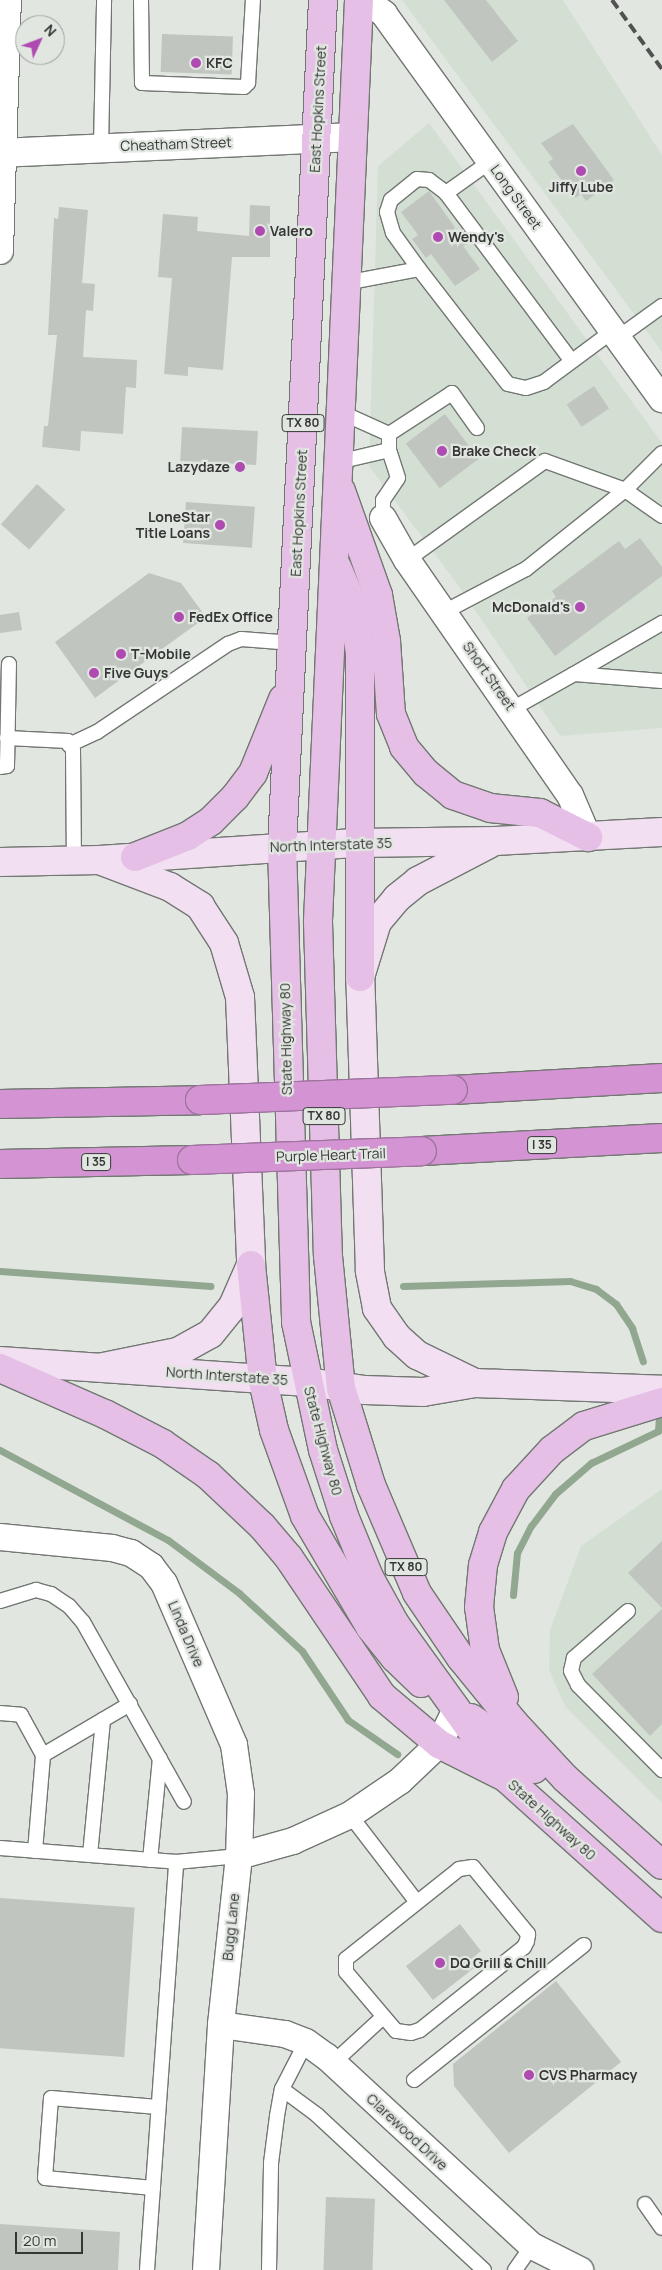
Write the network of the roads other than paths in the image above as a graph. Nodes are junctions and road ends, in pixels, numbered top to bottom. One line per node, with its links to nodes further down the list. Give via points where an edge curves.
1 (8, 0): 11 (street)
2 (104, 0): 10 (lane)
3 (141, 0): 4 (lane, via 142,83 244,87 248,83)
4 (253, 0)
5 (323, 0): 9 (main road, East Hopkins Street / TX 80)
6 (359, 0): 8 (main road, TX 80)
7 (365, 0): 12 (street, Long Street, via 384,14)
8 (352, 137): 9 (street, Cheatham Street); 17 (main road, TX 80)
9 (316, 139): 10 (street, Cheatham Street); 15 (main road, East Hopkins Street / TX 80)
10 (101, 147): 11 (street, Cheatham Street)
11 (1, 153): 14 (street)
12 (490, 161): 13 (lane); 19 (street, Long Street)
13 (446, 193): 16 (lane, via 429,180 417,179 399,190 387,212 394,233); 20 (lane)
14 (0, 251)
15 (311, 260): 31 (main road, via 325,323 320,472); 35 (main road, East Hopkins Street / TX 80)
16 (419, 269): 17 (lane); 20 (lane, via 508,384 526,388 544,382)
17 (346, 283): 22 (main road, TX 80)
18 (662, 306): 19 (lane)
19 (616, 334): 20 (lane); 21 (street, Long Street)
20 (571, 360)
21 (662, 399)
22 (340, 412): 24 (lane); 27 (main road, TX 80)
23 (477, 428): 24 (lane, via 452,393)
24 (389, 434): 25 (lane)
25 (389, 450): 27 (lane); 30 (lane, via 398,478 383,500)
26 (662, 453): 28 (lane)
27 (337, 471): 31 (main road, TX 80); 45 (main road, via 378,595 386,641 391,714 404,747 453,795 490,808 540,813)
28 (625, 490): 29 (lane); 32 (lane, via 545,461); 33 (lane, via 526,569)
29 (662, 516)
30 (383, 518): 32 (street, Short Street)
31 (334, 560): 47 (main road, via 352,602 358,628); 48 (main road, TX 80)
32 (407, 560): 33 (street, Short Street)
33 (444, 612): 40 (street, Short Street)
34 (662, 623): 37 (lane)
35 (293, 643): 38 (main road, East Hopkins Street / TX 80); 42 (lane, via 241,639 228,644 97,732)
36 (8, 664): 41 (lane)
37 (574, 674): 39 (lane); 40 (lane)
38 (292, 679): 49 (main road, East Hopkins Street / TX 80); 50 (main road, via 253,773 235,797 212,821 188,836)
39 (662, 681)
40 (512, 709): 45 (street, Short Street, via 570,795)
41 (7, 738): 42 (lane, via 68,741); 43 (lane, via 7,766)
42 (69, 745): 51 (lane, via 73,750)
43 (0, 767)
44 (662, 832): 45 (main road, North Interstate 35)
45 (588, 837): 46 (main road, North Interstate 35)
46 (495, 840): 47 (main road, North Interstate 35); 53 (main road, via 418,881 397,898 378,922)
47 (358, 843): 48 (main road, North Interstate 35); 53 (main road)
48 (321, 845): 49 (main road, North Interstate 35); 65 (main road, TX 80, via 318,922 328,1256)
49 (282, 846): 50 (main road, North Interstate 35); 63 (main road, State Highway 80 / TX 80, via 296,1322)
50 (135, 857): 51 (main road, North Interstate 35)
51 (86, 860): 52 (main road, North Interstate 35); 58 (main road, via 170,887 200,906 224,943 240,998)
52 (0, 862)
53 (360, 977): 64 (main road, via 370,1272 377,1308 397,1337 417,1355)
54 (662, 1078): 55 (highway, bridge, via 200,1100)
55 (5, 1103)
56 (662, 1138): 57 (highway, Purple Heart Trail / I 35, bridge, via 422,1151)
57 (0, 1164)
58 (251, 1265): 60 (main road, via 233,1306 210,1334 177,1352); 62 (main road)
59 (0, 1361): 60 (main road, North Interstate 35)
60 (104, 1367): 62 (main road, North Interstate 35)
61 (0, 1368): 76 (main road, via 105,1414 163,1444 208,1475 262,1526 289,1558 382,1696)
62 (263, 1381): 63 (main road, North Interstate 35); 72 (main road, via 286,1467 305,1516 342,1582 395,1658 424,1686)
63 (307, 1382): 65 (main road, North Interstate 35); 72 (main road, State Highway 80 / TX 80, via 322,1450 369,1577 395,1624)
64 (475, 1383): 65 (main road, North Interstate 35, via 423,1392); 66 (main road, North Interstate 35)
65 (341, 1388): 75 (main road, TX 80, via 371,1485 418,1593 461,1658)
66 (662, 1390)
67 (662, 1402): 75 (main road, via 584,1426 552,1450 516,1489 493,1532 483,1565 479,1607 485,1650)
68 (0, 1537): 86 (street, Linda Drive, via 112,1548 131,1553 151,1566 164,1583 234,1745 241,1794)
69 (0, 1601): 71 (lane, via 36,1590 51,1594 69,1606 83,1622)
70 (628, 1611): 79 (lane, via 574,1658 571,1671 578,1685)
71 (130, 1704): 74 (lane); 78 (lane)
72 (456, 1709): 76 (street); 80 (main road, State Highway 80 / TX 80); 89 (main road, via 510,1746)
73 (0, 1713): 77 (lane, via 21,1715)
74 (104, 1720): 77 (lane); 85 (lane)
75 (515, 1724): 89 (main road, TX 80, via 564,1778)
76 (439, 1744): 80 (main road); 82 (street, via 415,1769)
77 (43, 1755): 84 (lane)
78 (160, 1758): 81 (lane); 87 (lane)
79 (662, 1770)
80 (505, 1777): 91 (main road, State Highway 80 / TX 80, via 548,1819)
81 (184, 1802)
82 (350, 1815): 86 (street, via 293,1841); 90 (lane)
83 (0, 1848): 84 (lane)
84 (35, 1851): 85 (lane)
85 (90, 1855): 87 (lane)
86 (239, 1856): 88 (lane); 94 (street, Bugg Lane)
87 (150, 1860): 88 (lane)
88 (176, 1862): 99 (lane)
89 (661, 1868)
90 (416, 1901): 93 (lane, via 346,1959 346,1972); 93 (lane, via 459,1868 473,1867 528,1934 524,1947 420,2030 411,2033 396,2031)
91 (662, 1918)
92 (584, 1945): 97 (lane)
93 (382, 2018): 96 (lane)
94 (221, 2025): 95 (street, Clarewood Drive, via 285,2034); 105 (street, Bugg Lane)
95 (306, 2042): 96 (street, Clarewood Drive); 98 (lane)
96 (333, 2063): 103 (street, Clarewood Drive)
97 (414, 2080)
98 (282, 2088): 106 (lane, via 271,2163); 107 (lane, via 317,2114)
99 (158, 2107): 100 (lane); 100 (lane, via 51,2098 45,2178)
100 (153, 2188): 104 (lane)
101 (645, 2204): 102 (lane)
102 (662, 2228)
103 (532, 2246): 108 (lane); 109 (street, Clarewood Drive)
104 (146, 2270)
105 (206, 2270)
106 (269, 2270)
107 (484, 2270)
108 (515, 2270)
109 (580, 2270)

